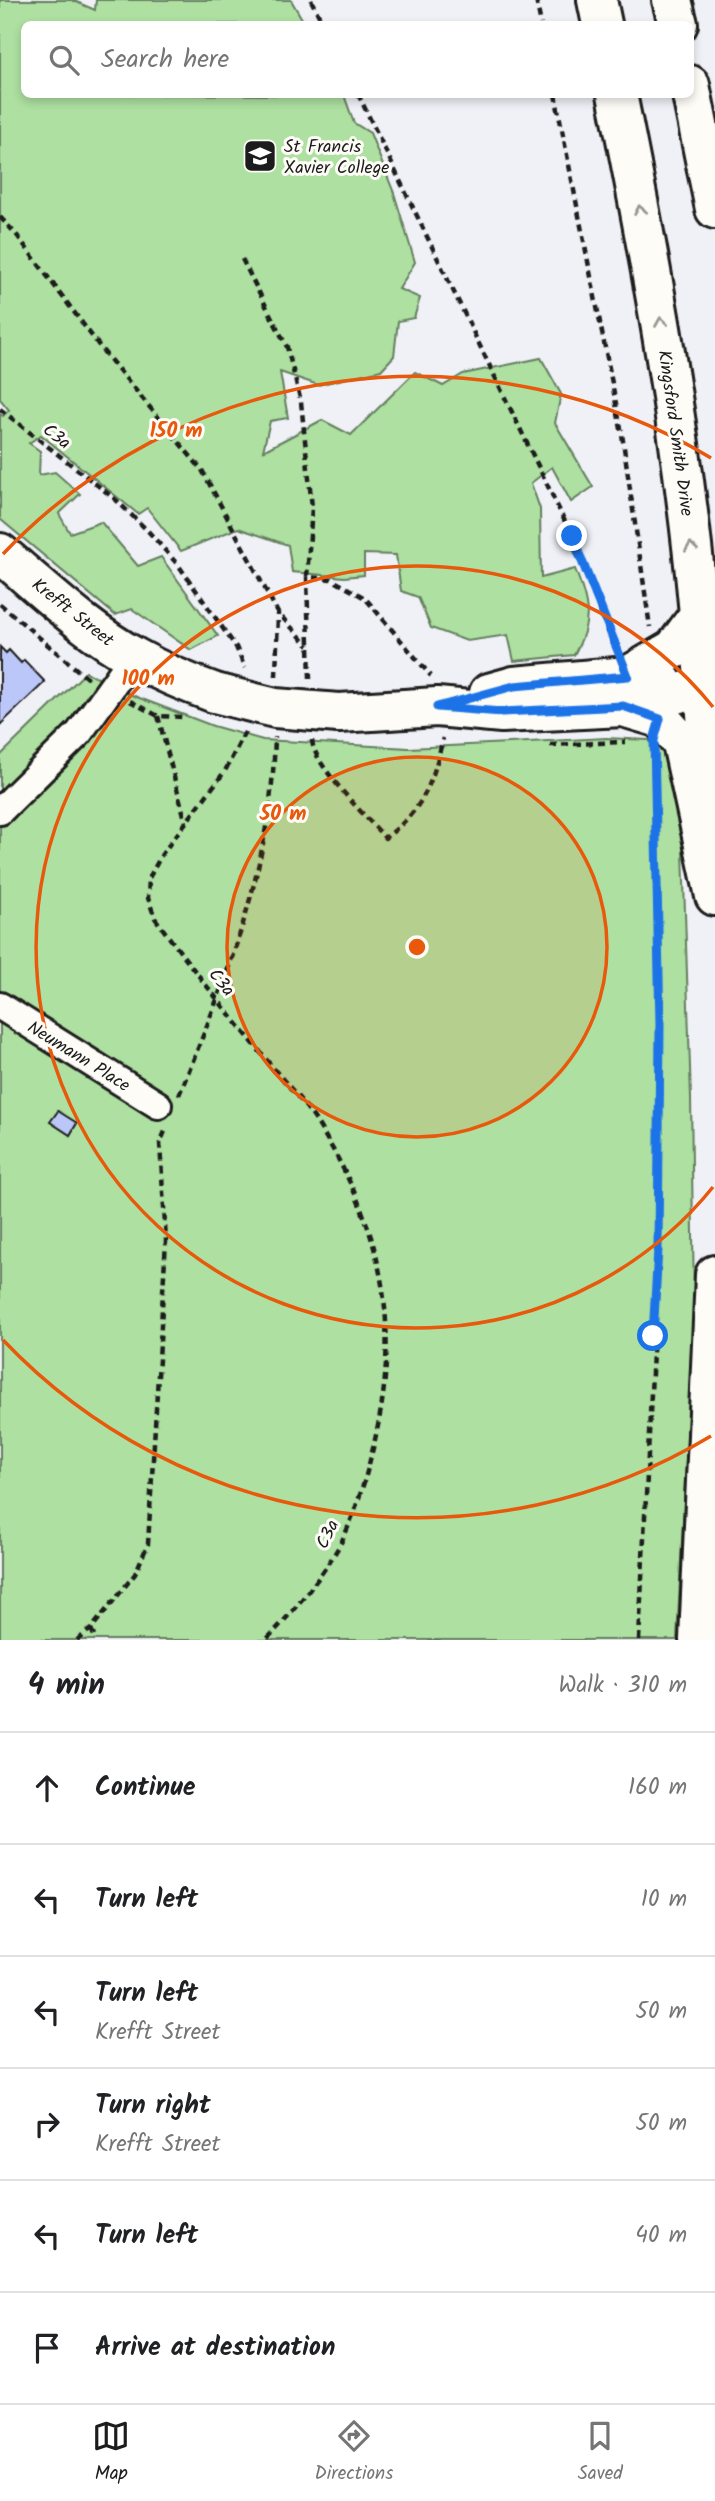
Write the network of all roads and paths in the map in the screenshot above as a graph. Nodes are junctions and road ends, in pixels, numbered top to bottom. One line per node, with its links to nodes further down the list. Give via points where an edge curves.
1 (312, 0): 5 (path)
2 (536, 0): 6 (path)
3 (597, 0): 7 (main road)
4 (672, 0): 8 (main road)
5 (322, 21)
6 (540, 21)
7 (601, 21)
8 (677, 21)
9 (360, 98): 26 (path, via 572,536)
10 (556, 98): 26 (path, via 622,434 647,600 651,648)
11 (618, 98): 21 (main road, Kingsford Smith Drive, one-way to 11, via 654,277)
12 (694, 98): 13 (main road)
13 (715, 209)
14 (0, 217): 20 (path, via 202,470)
15 (242, 259): 18 (path, via 287,347 301,402 312,507)
16 (0, 409): 27 (path, C3a, via 115,499 179,566 245,665)
17 (0, 552): 23 (main road, Krefft Street, via 76,618)
18 (307, 577)
19 (0, 604): 25 (path)
20 (278, 613): 22 (path); 24 (path)
21 (699, 615): 26 (main road, via 674,649); 28 (main road, Kingsford Smith Drive)
22 (310, 647)
23 (133, 657): 27 (main road, Krefft Street, via 173,677); 33 (street, via 79,733)
24 (276, 678)
25 (87, 679)
26 (633, 682): 27 (main road, Krefft Street, bridge, via 502,712 437,707 339,713 275,708); 28 (main road, Krefft Street); 36 (main road, via 682,743)
27 (230, 686)
28 (711, 686): 35 (main road, Kingsford Smith Drive)
29 (158, 716): 34 (path)
30 (245, 721): 34 (path, C3a, via 245,735 225,771)
31 (275, 729): 37 (path, via 260,867)
32 (654, 768): 45 (path, via 660,1025 658,1249)
33 (0, 811)
34 (186, 824): 37 (path, C3a, via 149,878 148,898 155,918)
35 (715, 858)
36 (715, 896)
37 (219, 1000): 39 (path); 44 (path, C3a, via 317,1123 348,1176 373,1239 386,1307 386,1371 379,1426 364,1483 336,1552)
38 (0, 1006): 39 (street, Neumann Place)
39 (167, 1110): 41 (path, via 160,1143 166,1241 149,1544 135,1574)
40 (715, 1275): 46 (main road)
41 (91, 1629): 42 (path); 43 (path)
42 (77, 1640)
43 (96, 1640)
44 (266, 1640)
45 (639, 1640)
46 (699, 1640)

